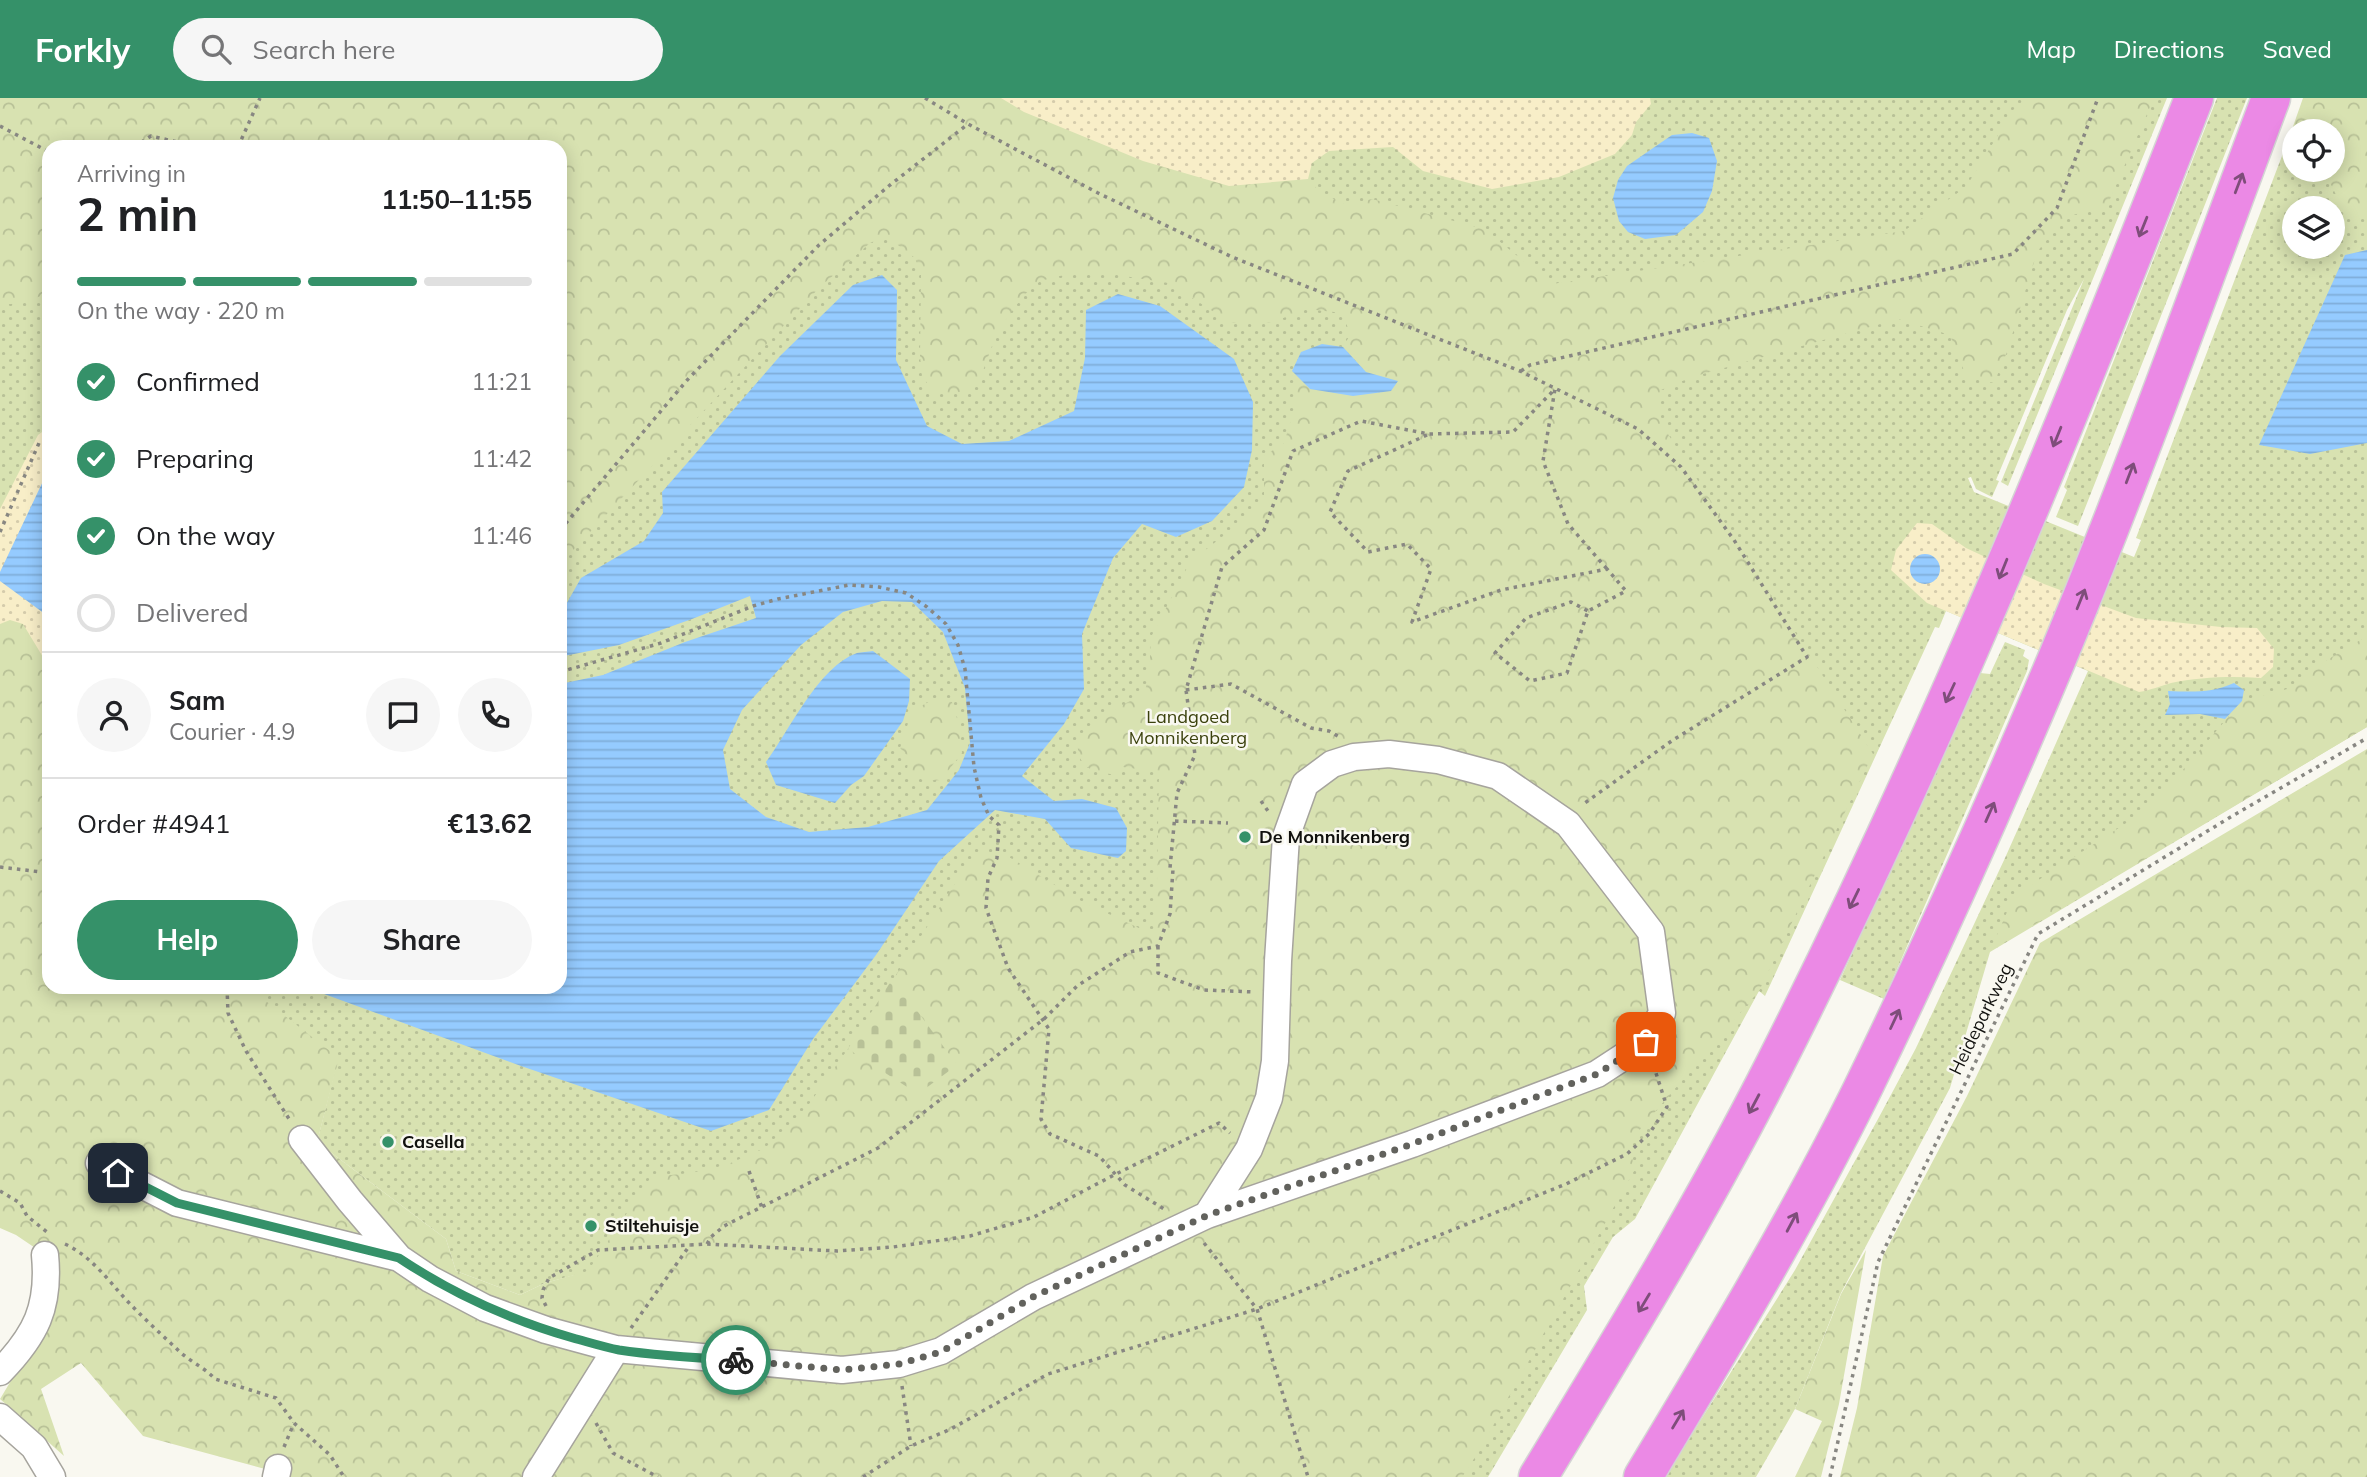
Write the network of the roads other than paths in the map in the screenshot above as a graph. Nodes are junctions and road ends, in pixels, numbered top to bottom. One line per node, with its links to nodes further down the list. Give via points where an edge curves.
1 (2194, 98): 13 (highway, one-way to 13, via 1978,631 1872,864 1775,1064 1672,1256)
2 (2271, 98): 14 (highway, one-way to 2, via 1757,1289 1860,1094 1950,904 2106,537)
3 (302, 1139): 7 (street)
4 (99, 1163): 7 (street, via 177,1203)
5 (1198, 1219): 5 (street, via 1597,1074 1646,1042 1662,1013 1651,932 1568,824 1498,776 1438,760 1389,754 1354,757 1332,764 1305,784 1286,837 1275,1061 1269,1098 1249,1149); 8 (street, via 1033,1297 941,1352 899,1364 842,1370)
6 (54, 1245): 9 (street, via 40,1317 33,1333)
7 (399, 1258): 8 (street, via 485,1307)
8 (616, 1349): 12 (street)
9 (0, 1372)
10 (0, 1417): 11 (street, via 34,1447)
11 (52, 1477)
12 (536, 1477)
13 (1538, 1477)
14 (1643, 1477)

